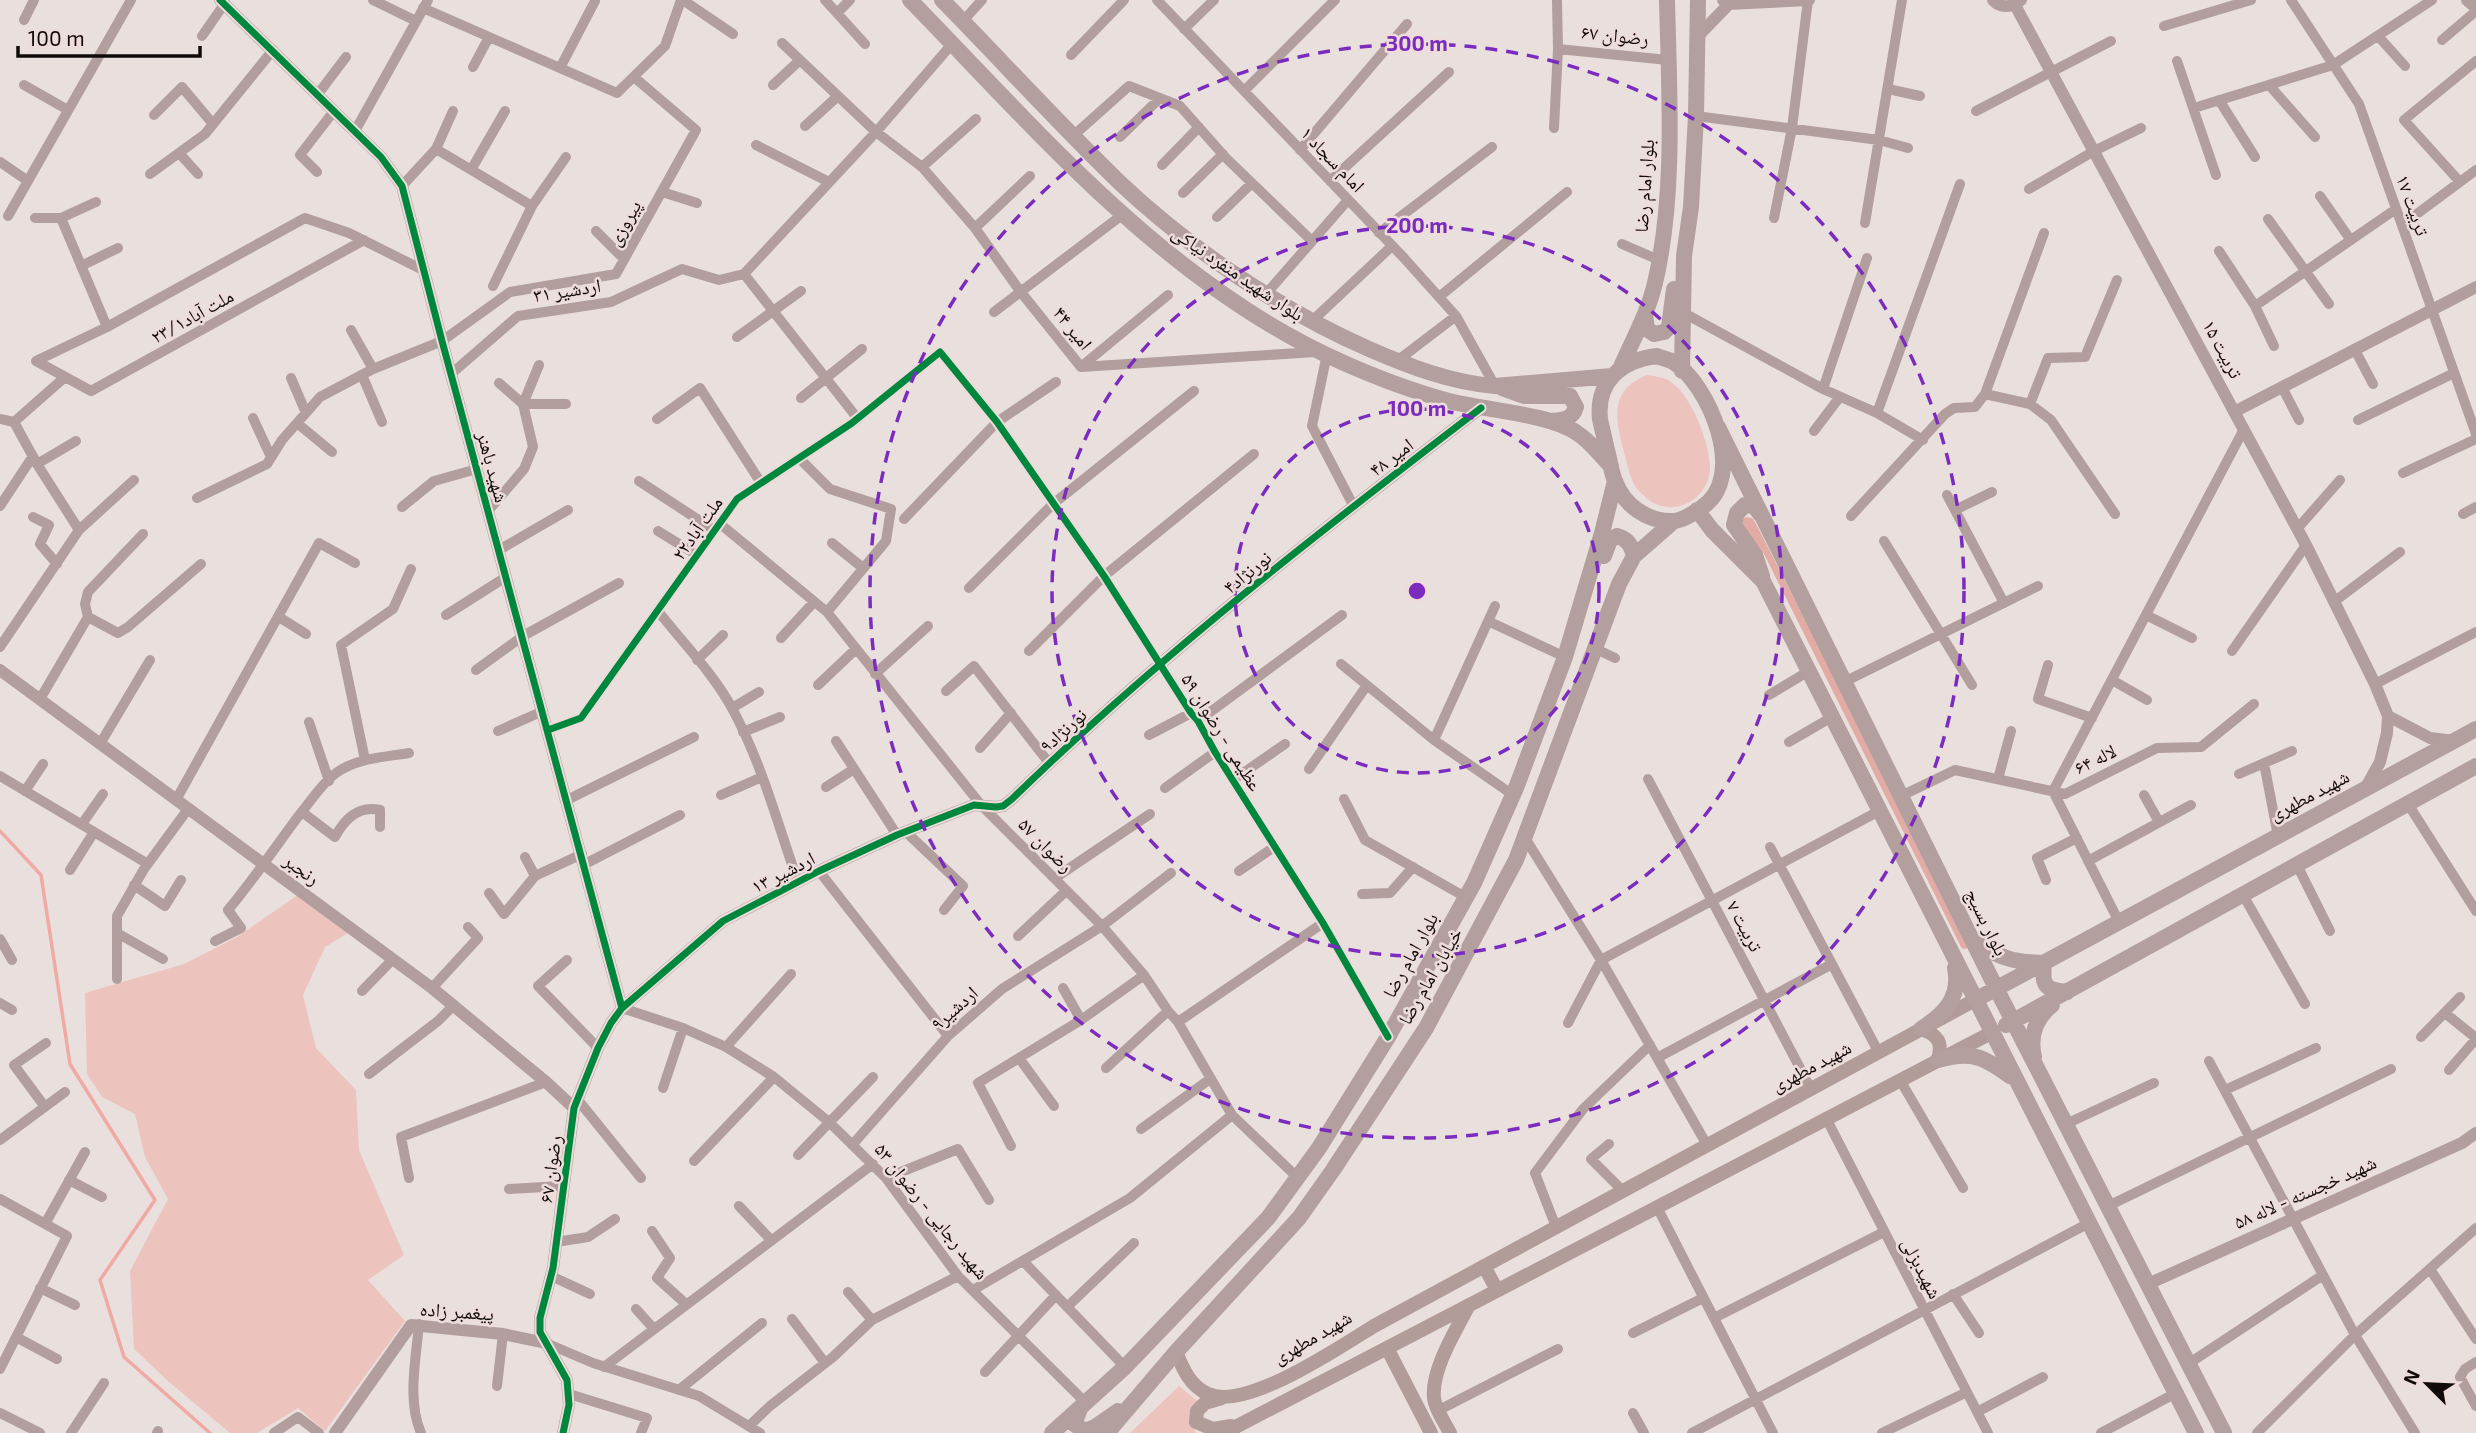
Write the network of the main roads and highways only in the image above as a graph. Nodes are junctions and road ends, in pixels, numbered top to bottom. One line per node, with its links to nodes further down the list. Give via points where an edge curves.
1 (909, 0): 10 (main road, بلوار شهید منفرد نیاکی, via 1122,215 1237,302 1289,335 1395,384 1451,402)
2 (942, 0): 9 (main road, بلوار شهید منفرد نیاکی, via 1120,182 1162,219 1266,294 1396,361)
3 (1667, 0): 6 (main road, بلوار امام رضا, via 1669,157 1659,260)
4 (1698, 0): 5 (main road, via 1696,116)
5 (1684, 256): 6 (main road, via 1669,327 1654,334 1647,329); 7 (main road)
6 (1645, 315): 8 (main road, بلوار امام رضا)
7 (1682, 371): 8 (main road, via 1657,356 1639,358); 11 (main road, via 1700,392)
8 (1617, 372): 9 (main road, بلوار شهید منفرد نیاکی); 12 (main road, via 1605,389 1600,418)
9 (1495, 386): 10 (main road, via 1524,396 1570,396 1574,414 1567,420)
10 (1549, 421): 12 (main road, بلوار شهید منفرد نیاکی, via 1577,432)
11 (1718, 427): 13 (main road, via 1724,475 1717,492); 14 (main road, بلوار بسیج)
12 (1613, 474): 15 (main road, via 1632,508); 18 (main road, بلوار امام رضا, via 1602,533)
13 (1697, 510): 15 (main road); 17 (main road)
14 (1762, 516): 17 (main road, via 1754,506 1745,505 1734,525 1755,555); 21 (main road, بلوار بسیج)
15 (1674, 521): 16 (main road, خیابان امام رضا)
16 (1634, 556): 18 (main road, via 1625,538 1610,540 1588,611); 37 (main road, خیابان امام رضا, via 1619,583 1525,838 1484,925 1426,1028 1298,1218)
17 (1763, 581): 22 (main road)
18 (1565, 657): 40 (main road, بلوار امام رضا, via 1513,795 1467,898 1388,1037 1298,1178 1268,1218 1125,1367)
19 (2476, 729): 23 (main road, شهید مطهری)
20 (2476, 766): 25 (main road)
21 (1973, 941): 22 (main road, via 1970,958); 23 (main road, via 2003,959); 24 (main road, بلوار بسیج)
22 (1952, 956): 26 (main road); 28 (main road, via 1956,992 1939,1017)
23 (2044, 963): 24 (main road, شهید مطهری); 25 (main road, via 2042,978 2047,986)
24 (1996, 988): 26 (main road, شهید مطهری); 27 (main road, بلوار بسیج)
25 (2067, 992): 27 (main road); 31 (main road, via 2044,1011 2036,1025 2032,1052)
26 (1975, 1000): 28 (main road, شهید مطهری); 29 (main road)
27 (2013, 1021): 29 (main road); 31 (main road, بلوار بسیج)
28 (1922, 1029): 30 (main road, via 1939,1039); 33 (main road, شهید مطهری)
29 (1991, 1033): 30 (main road); 32 (main road)
30 (1938, 1060): 32 (main road, via 1976,1055); 34 (main road)
31 (2038, 1069): 32 (main road, via 2025,1066); 48 (main road, بلوار بسیج)
32 (2015, 1079): 47 (main road)
33 (1484, 1266): 34 (main road); 39 (main road, شهید مطهری, via 1283,1379)
34 (1497, 1290): 35 (main road)
35 (1469, 1305): 36 (main road); 46 (main road, via 1440,1363 1434,1398)
36 (1387, 1348): 41 (main road); 45 (main road)
37 (1176, 1352): 38 (main road, خیابان امام رضا); 39 (main road, via 1194,1384)
38 (1143, 1393): 40 (main road, via 1084,1431 1074,1424); 43 (main road, خیابان امام رضا)
39 (1223, 1397): 41 (main road, via 1205,1403 1197,1411 1196,1422 1213,1429)
40 (1083, 1404): 42 (main road, بلوار امام رضا)
41 (1246, 1427): 44 (main road)
42 (1052, 1433)
43 (1107, 1433)
44 (1224, 1433)
45 (1431, 1433)
46 (1450, 1433)
47 (2196, 1433)
48 (2224, 1433)

